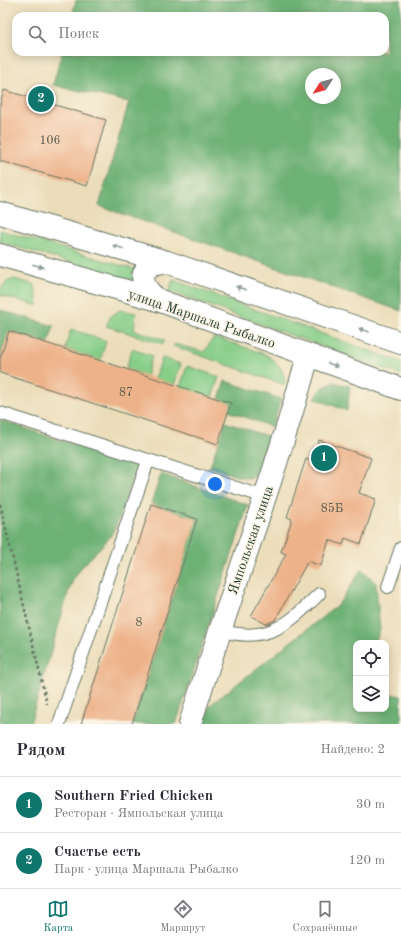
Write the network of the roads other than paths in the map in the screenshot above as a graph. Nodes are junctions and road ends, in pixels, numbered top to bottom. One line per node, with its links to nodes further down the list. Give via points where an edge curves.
1 (0, 213): 3 (main road, one-way to 1)
2 (1, 258): 4 (main road, улица Маршала Рыбалко, one-way to 4)
3 (167, 262): 4 (main road, via 155,263 143,274 145,288); 5 (main road, one-way to 3)
4 (158, 300): 6 (main road, улица Маршала Рыбалко)
5 (401, 343)
6 (308, 356): 7 (main road, улица Маршала Рыбалко, one-way to 7); 10 (main road, Ямпольская улица)
7 (401, 389)
8 (0, 413): 9 (lane)
9 (148, 461): 10 (lane); 15 (lane)
10 (265, 498): 14 (main road, Ямпольская улица)
11 (401, 548): 12 (lane)
12 (388, 587)
13 (319, 594): 14 (lane, via 298,615 271,631 238,636)
14 (219, 630): 16 (main road, Ямпольская улица)
15 (58, 724)
16 (190, 724)

